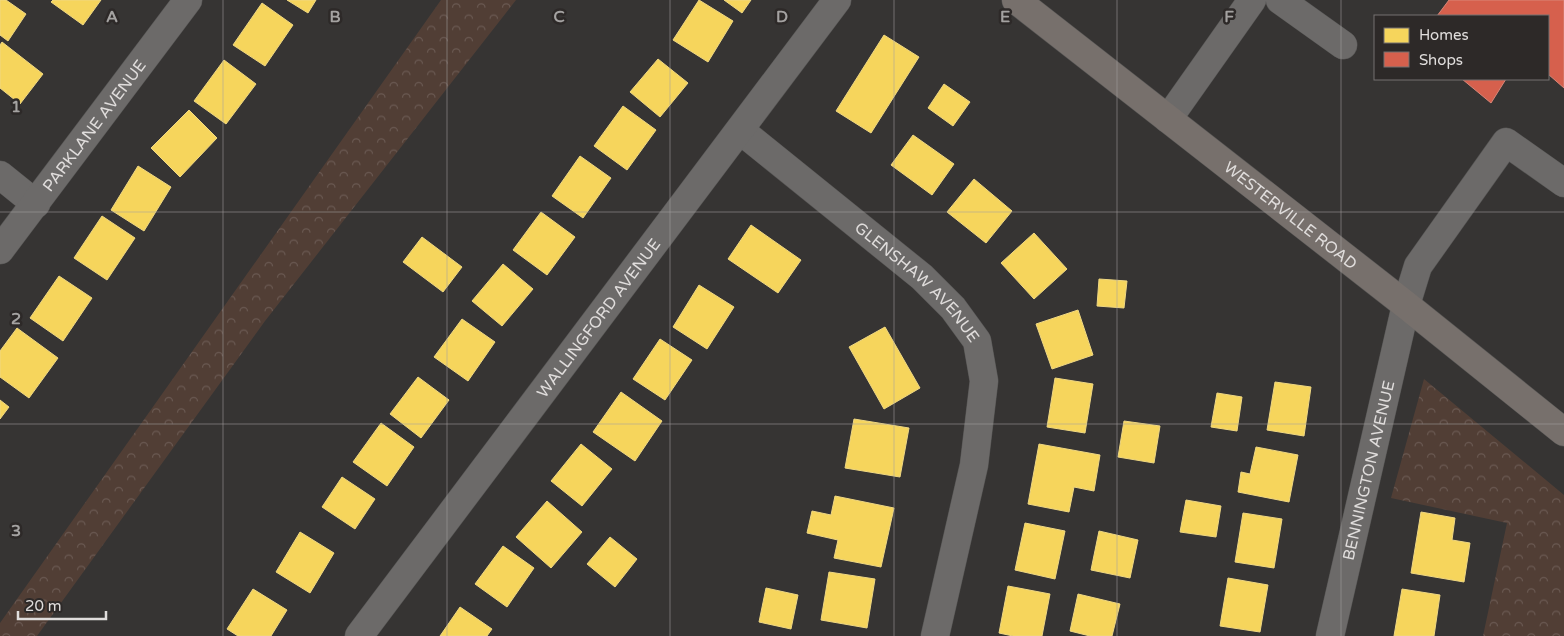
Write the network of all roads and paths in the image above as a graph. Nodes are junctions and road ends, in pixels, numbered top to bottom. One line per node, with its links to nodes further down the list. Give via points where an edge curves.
1 (188, 0): 11 (street, PARKLANE AVENUE)
2 (837, 0): 8 (street, WALLINGFORD AVENUE)
3 (1016, 0): 7 (main road, WESTERVILLE ROAD)
4 (1252, 0): 7 (street)
5 (1280, 0): 6 (street)
6 (1343, 45)
7 (1168, 119): 13 (main road, WESTERVILLE ROAD)
8 (740, 130): 15 (street, WALLINGFORD AVENUE); 16 (street, GLENSHAW AVENUE, via 922,276 953,308 977,341 984,381 974,465)
9 (0, 175): 11 (street)
10 (1564, 183): 13 (street, BENNINGTON AVENUE, via 1506,142 1418,266)
11 (36, 204): 12 (street, PARKLANE AVENUE)
12 (0, 250)
13 (1406, 305): 14 (main road, WESTERVILLE ROAD); 17 (street, BENNINGTON AVENUE)
14 (1564, 432)
15 (359, 636)
16 (934, 636)
17 (1330, 636)

